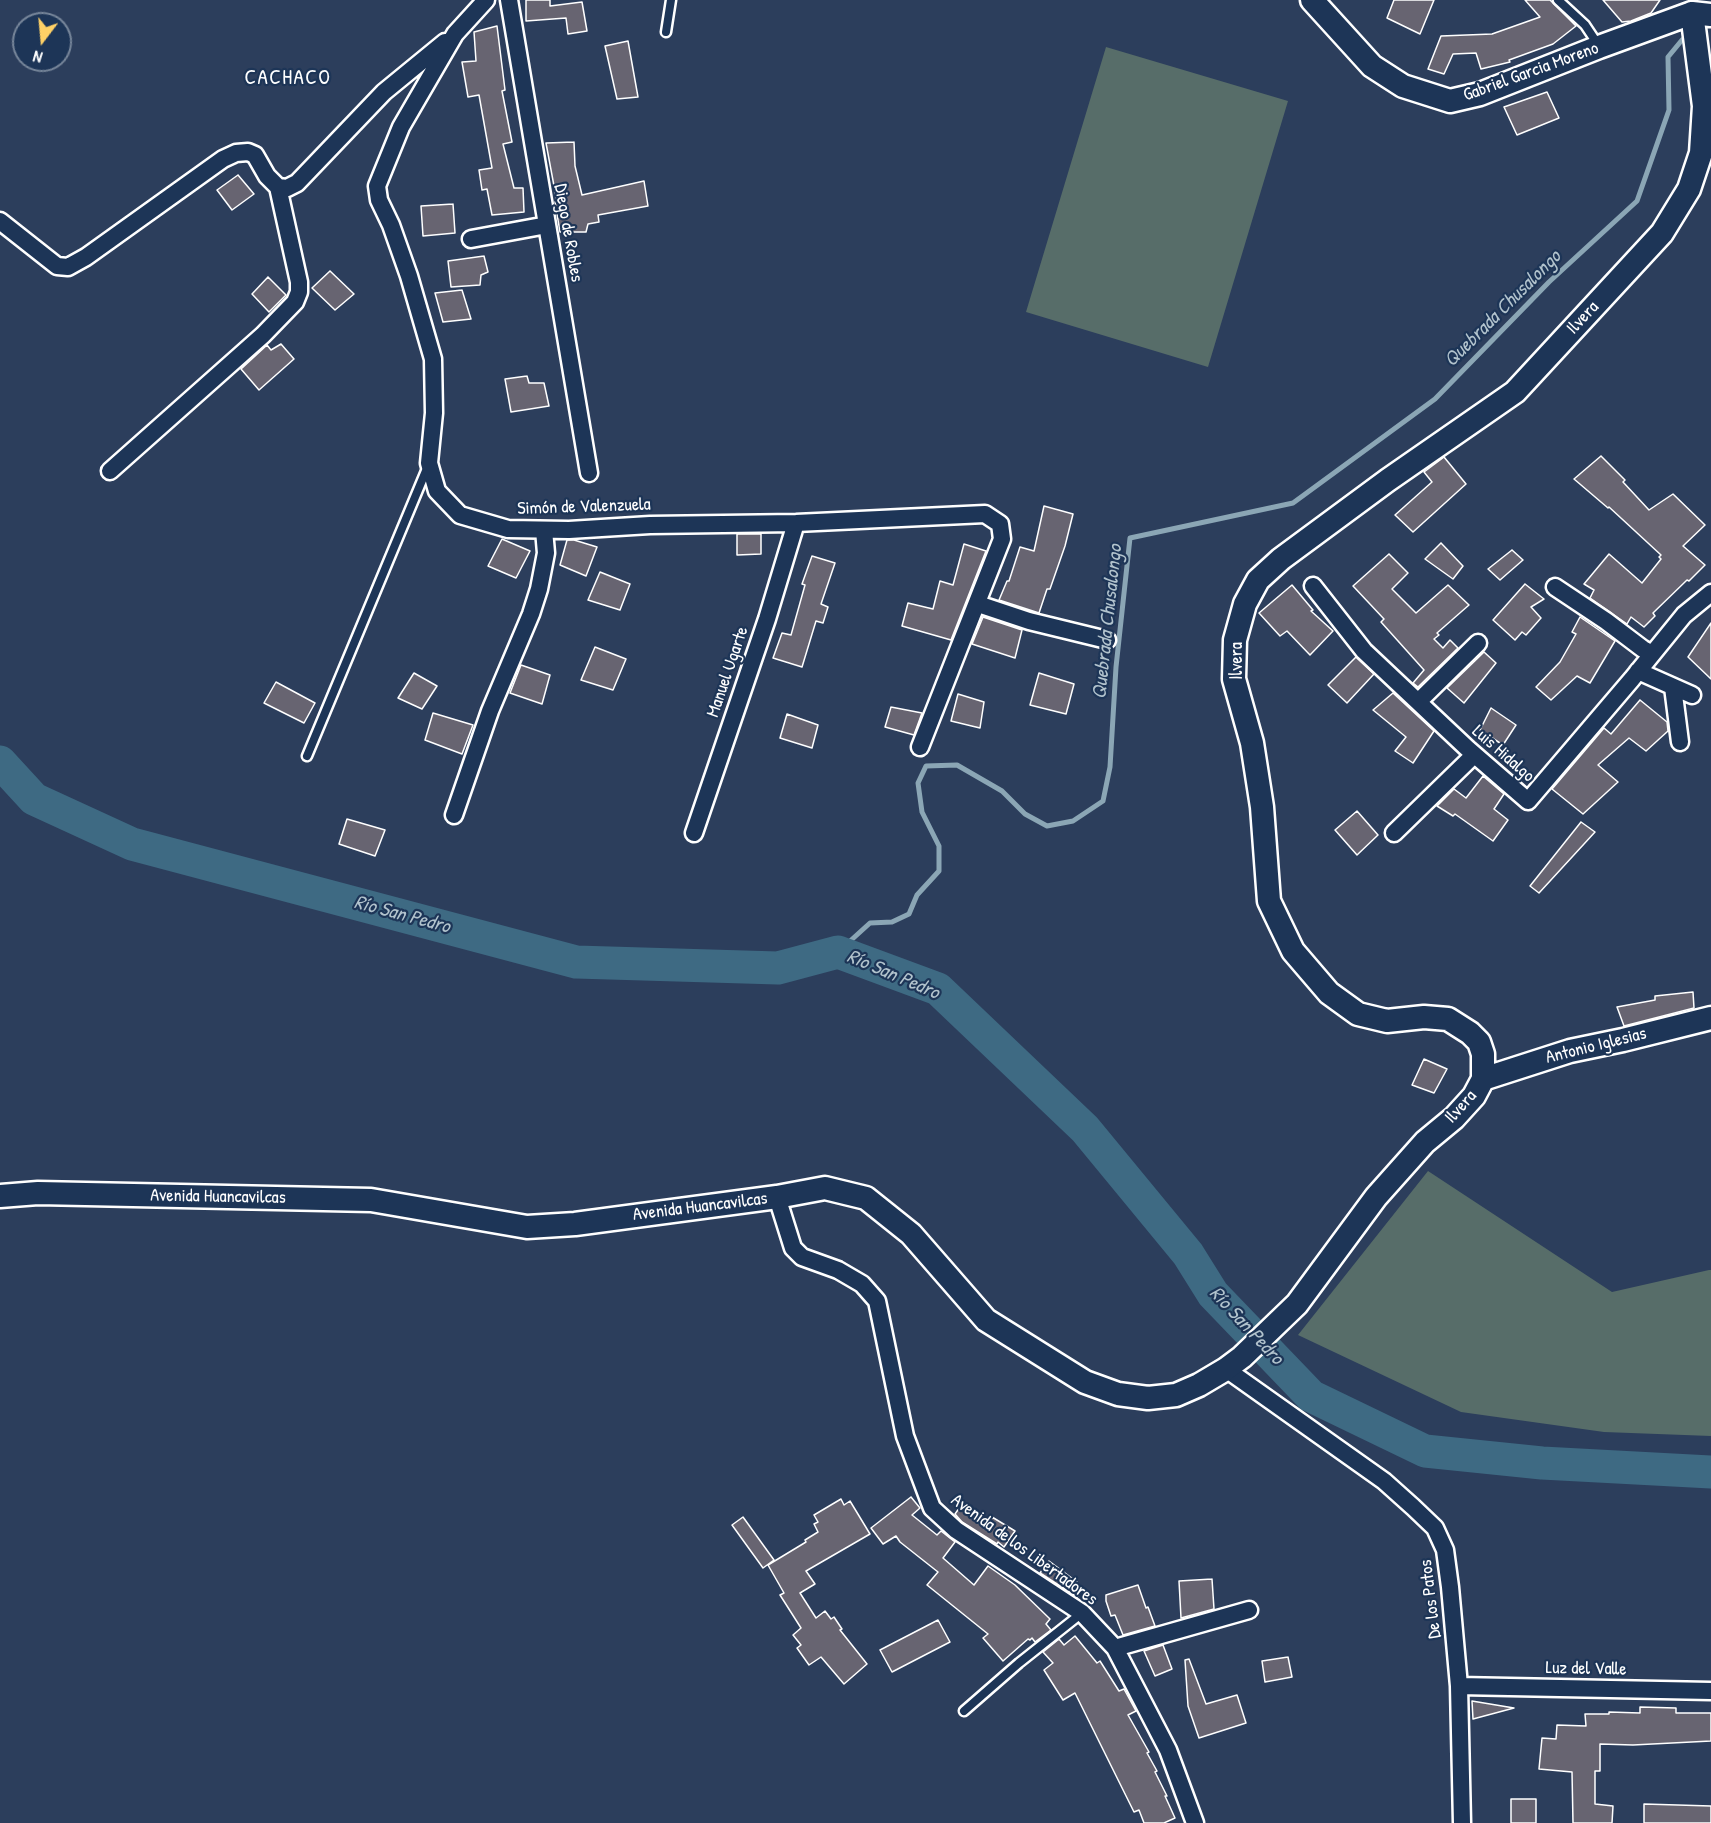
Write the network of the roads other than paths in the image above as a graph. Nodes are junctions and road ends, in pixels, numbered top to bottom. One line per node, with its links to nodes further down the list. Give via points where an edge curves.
1 (486, 0): 8 (street, Simón de Valenzuela)
2 (509, 0): 12 (street, Diego de Robles)
3 (671, 0): 7 (lane)
4 (1312, 0): 9 (street, Gabriel Garcia Moreno, via 1372,66 1403,86 1450,101 1480,94)
5 (1558, 0): 9 (lane, via 1585,25)
6 (1702, 14): 9 (street, Gabriel Garcia Moreno); 38 (street, Ilvera, via 1701,153 1689,189 1662,232 1515,392 1388,480 1258,580 1245,604 1235,640 1234,679 1252,743 1269,901 1293,951 1329,993 1358,1014 1387,1021 1448,1019 1470,1033 1483,1054)
7 (666, 32)
8 (455, 34): 10 (street, via 384,92 297,183); 14 (street, Simón de Valenzuela, via 401,127 376,193 409,276 433,359 434,413)
9 (1599, 47)
10 (278, 187): 11 (street, via 255,155 236,153 69,267 57,266); 15 (street, via 299,282 295,302)
11 (0, 221)
12 (547, 225): 13 (street); 16 (street, Diego de Robles)
13 (471, 239)
14 (429, 463): 18 (street, Simón de Valenzuela, via 437,491 460,515 508,529); 33 (lane)
15 (110, 471)
16 (589, 472)
17 (796, 523): 18 (street, Simón de Valenzuela); 22 (street, Simón de Valenzuela, via 986,514 1000,524 1002,539); 35 (street, Manuel Ugarte)
18 (544, 530): 34 (street, via 546,553 539,589)
19 (1314, 586): 29 (street, Luis Hidalgo, via 1364,651)
20 (1555, 587): 25 (street)
21 (1711, 593): 25 (street, Luis Hidalgo, via 1684,615)
22 (978, 604): 23 (street); 31 (street, Simón de Valenzuela)
23 (1107, 640)
24 (1478, 643): 29 (street)
25 (1652, 654): 26 (street, Luis Hidalgo)
26 (1638, 671): 27 (street); 32 (street, Luis Hidalgo, via 1528,801)
27 (1673, 687): 28 (street); 30 (street)
28 (1692, 695)
29 (1418, 702): 32 (street, Luis Hidalgo)
30 (1680, 742)
31 (920, 747)
32 (1474, 754): 36 (street)
33 (307, 756)
34 (454, 815)
35 (694, 833)
36 (1394, 833)
37 (1711, 1018): 38 (street, Antonio Iglesias, via 1570,1051)
38 (1483, 1079): 41 (street, Ilvera, via 1474,1096 1425,1142 1376,1197)
39 (0, 1196): 40 (street, Avenida Huancavilcas, via 38,1193 371,1200 527,1227)
40 (777, 1197): 42 (street, Avenida Huancavilcas, via 825,1188 866,1198 911,1234 986,1320 1085,1382 1118,1394 1148,1398 1176,1395); 44 (street, Avenida de los Libertadores, via 793,1248 802,1257 838,1270 861,1284 877,1301 905,1437 932,1508 956,1530)
41 (1298, 1304): 42 (street, Avenida Huancavilcas)
42 (1234, 1363): 46 (street, De los Patos, via 1384,1481 1435,1528 1445,1550)
43 (1249, 1610): 45 (street)
44 (1082, 1613): 45 (street, Avenida de los Libertadores); 48 (lane)
45 (1115, 1648): 49 (street, Avenida de los Libertadores, via 1168,1750)
46 (1460, 1686): 47 (street, Luz del Valle); 50 (street, De los Patos)
47 (1711, 1691)
48 (963, 1711)
49 (1195, 1823)
50 (1462, 1823)

